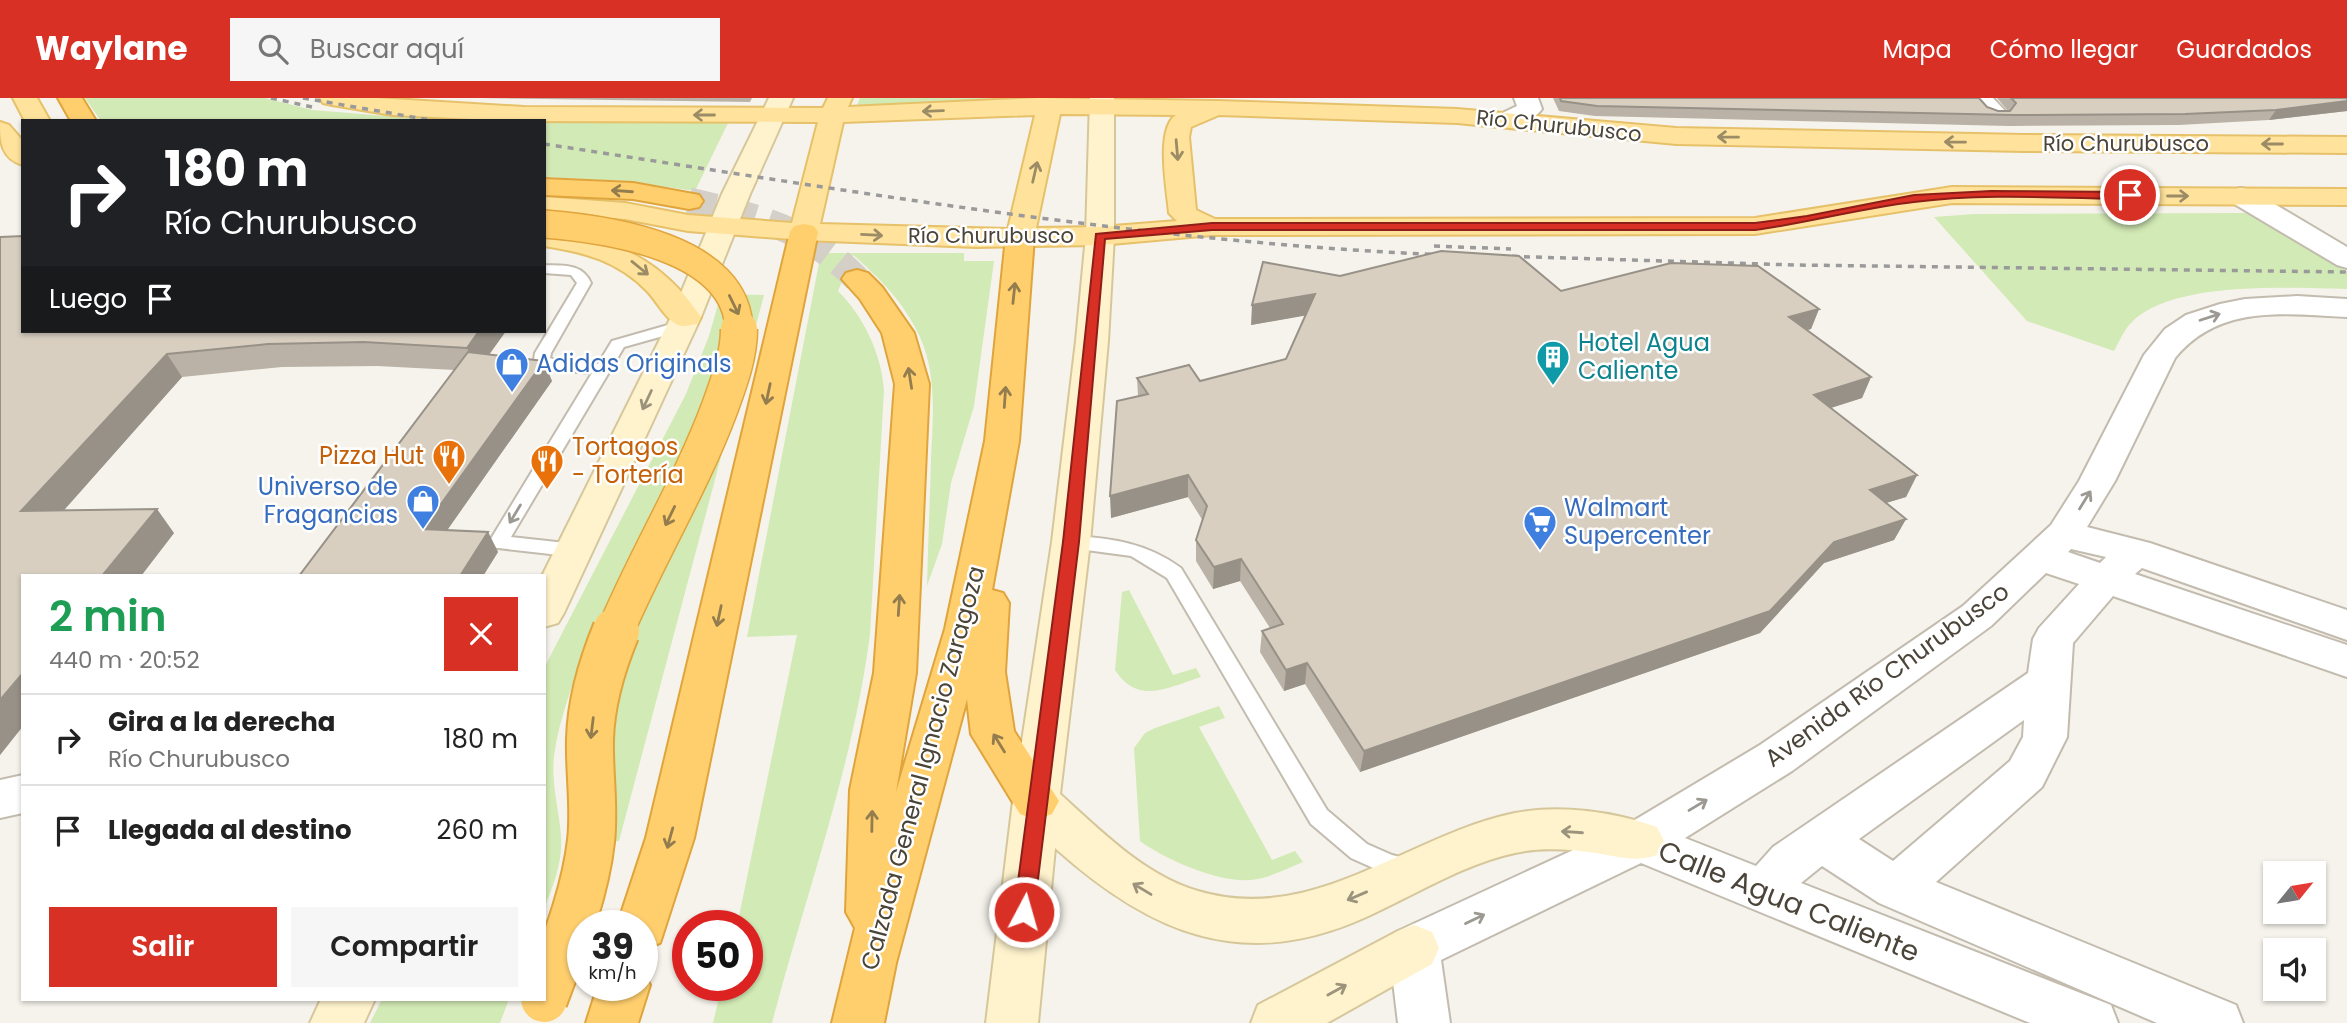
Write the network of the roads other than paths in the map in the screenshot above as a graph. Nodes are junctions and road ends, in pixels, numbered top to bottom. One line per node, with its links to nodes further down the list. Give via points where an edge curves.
1 (25, 98): 13 (main road)
2 (71, 98): 14 (highway)
3 (332, 98): 8 (main road, Río Churubusco)
4 (1371, 98): 12 (main road)
5 (1526, 98): 15 (street, via 1530,110)
6 (1051, 102): 7 (main road, Río Churubusco); 10 (main road, Río Churubusco, one-way to 10); 32 (main road, Calzada General Ignacio Zaragoza, one-way to 6)
7 (1101, 102): 11 (main road, Río Churubusco); 30 (main road)
8 (398, 103): 9 (main road, Río Churubusco, one-way to 8, via 523,114)
9 (776, 107): 10 (main road, Río Churubusco); 27 (main road)
10 (836, 107): 29 (main road)
11 (1217, 108): 12 (main road, Río Churubusco); 28 (main road, one-way to 28, via 1179,124 1176,137 1183,213)
12 (1457, 116): 15 (main road, Río Churubusco)
13 (37, 119)
14 (83, 119)
15 (1505, 121): 17 (main road, Río Churubusco, one-way to 15, via 1676,136)
16 (0, 130): 18 (main road)
17 (2345, 144)
18 (21, 155)
19 (0, 174): 20 (main road)
20 (21, 175)
21 (546, 187): 24 (highway, one-way to 21, via 633,191)
22 (2241, 196): 23 (main road, Río Churubusco); 28 (main road, Río Churubusco, one-way to 22, via 1755,226 1952,195); 34 (street)
23 (2347, 197)
24 (689, 201)
25 (546, 205): 27 (main road)
26 (546, 224): 60 (highway, one-way to 60, bridge, via 634,238 697,264 734,302 741,334 730,381 631,594 597,687 590,737 593,820 587,866)
27 (723, 225): 29 (main road, Río Churubusco); 33 (main road, via 651,238); 38 (main road)
28 (1212, 227): 30 (main road, Río Churubusco)
29 (804, 232): 32 (main road, Río Churubusco, one-way to 32); 57 (highway, one-way to 57, via 670,838)
30 (1100, 236): 32 (main road, Río Churubusco); 41 (main road)
31 (546, 237): 33 (main road)
32 (1020, 237): 40 (highway, Calzada General Ignacio Zaragoza, one-way to 32)
33 (579, 241): 38 (main road, one-way to 38, via 607,248 641,267)
34 (2347, 259)
35 (546, 268): 39 (lane, via 573,271 584,283 542,360 551,365)
36 (857, 279): 59 (highway, one-way to 36, via 873,790 895,673 912,384 898,333)
37 (2347, 308): 42 (street, Avenida Río Churubusco, one-way to 37, via 2097,481 2160,355 2181,331 2216,315 2257,307)
38 (684, 322): 39 (lane, via 618,344); 43 (main road, one-way to 43)
39 (603, 369): 43 (lane, one-way to 43, via 498,542)
40 (1002, 441): 51 (highway, one-way to 40, via 993,734 984,672); 59 (highway, Calzada General Ignacio Zaragoza, via 965,629)
41 (1071, 542): 51 (main road); 54 (lane, via 1138,550 1174,573 1319,817 1360,851 1389,865)
42 (2053, 545): 44 (street); 52 (street, Avenida Río Churubusco, one-way to 42, via 1787,750 1977,616)
43 (577, 550): 45 (main road)
44 (2120, 566): 46 (street); 47 (street); 48 (street, via 2053,639)
45 (546, 609)
46 (2347, 625)
47 (2347, 661)
48 (2048, 681): 53 (street); 55 (street, via 2045,737 2026,774)
49 (21, 794): 50 (street)
50 (0, 799)
51 (1036, 801): 54 (main road, one-way to 51, via 1323,911 1268,922 1224,921 1185,911 1145,892 1080,843); 66 (main road)
52 (1640, 841): 54 (main road, one-way to 54, via 1567,831 1519,832 1467,848); 56 (street, Calle Agua Caliente); 58 (street, Calle Agua Caliente, one-way to 52)
53 (1822, 842): 55 (street); 56 (street, via 1790,862)
54 (1419, 870)
55 (1896, 888): 70 (street)
56 (1763, 891): 69 (street, Calle Agua Caliente)
57 (647, 910)
58 (1414, 948): 67 (main road, one-way to 58); 68 (street)
59 (870, 963): 65 (highway, Calzada General Ignacio Zaragoza)
60 (546, 994)
61 (543, 1001): 63 (highway)
62 (619, 1001): 64 (highway)
63 (536, 1023)
64 (612, 1023)
65 (858, 1023)
66 (1012, 1023)
67 (1277, 1023)
68 (1424, 1023)
69 (2092, 1023)
70 (2217, 1023)

